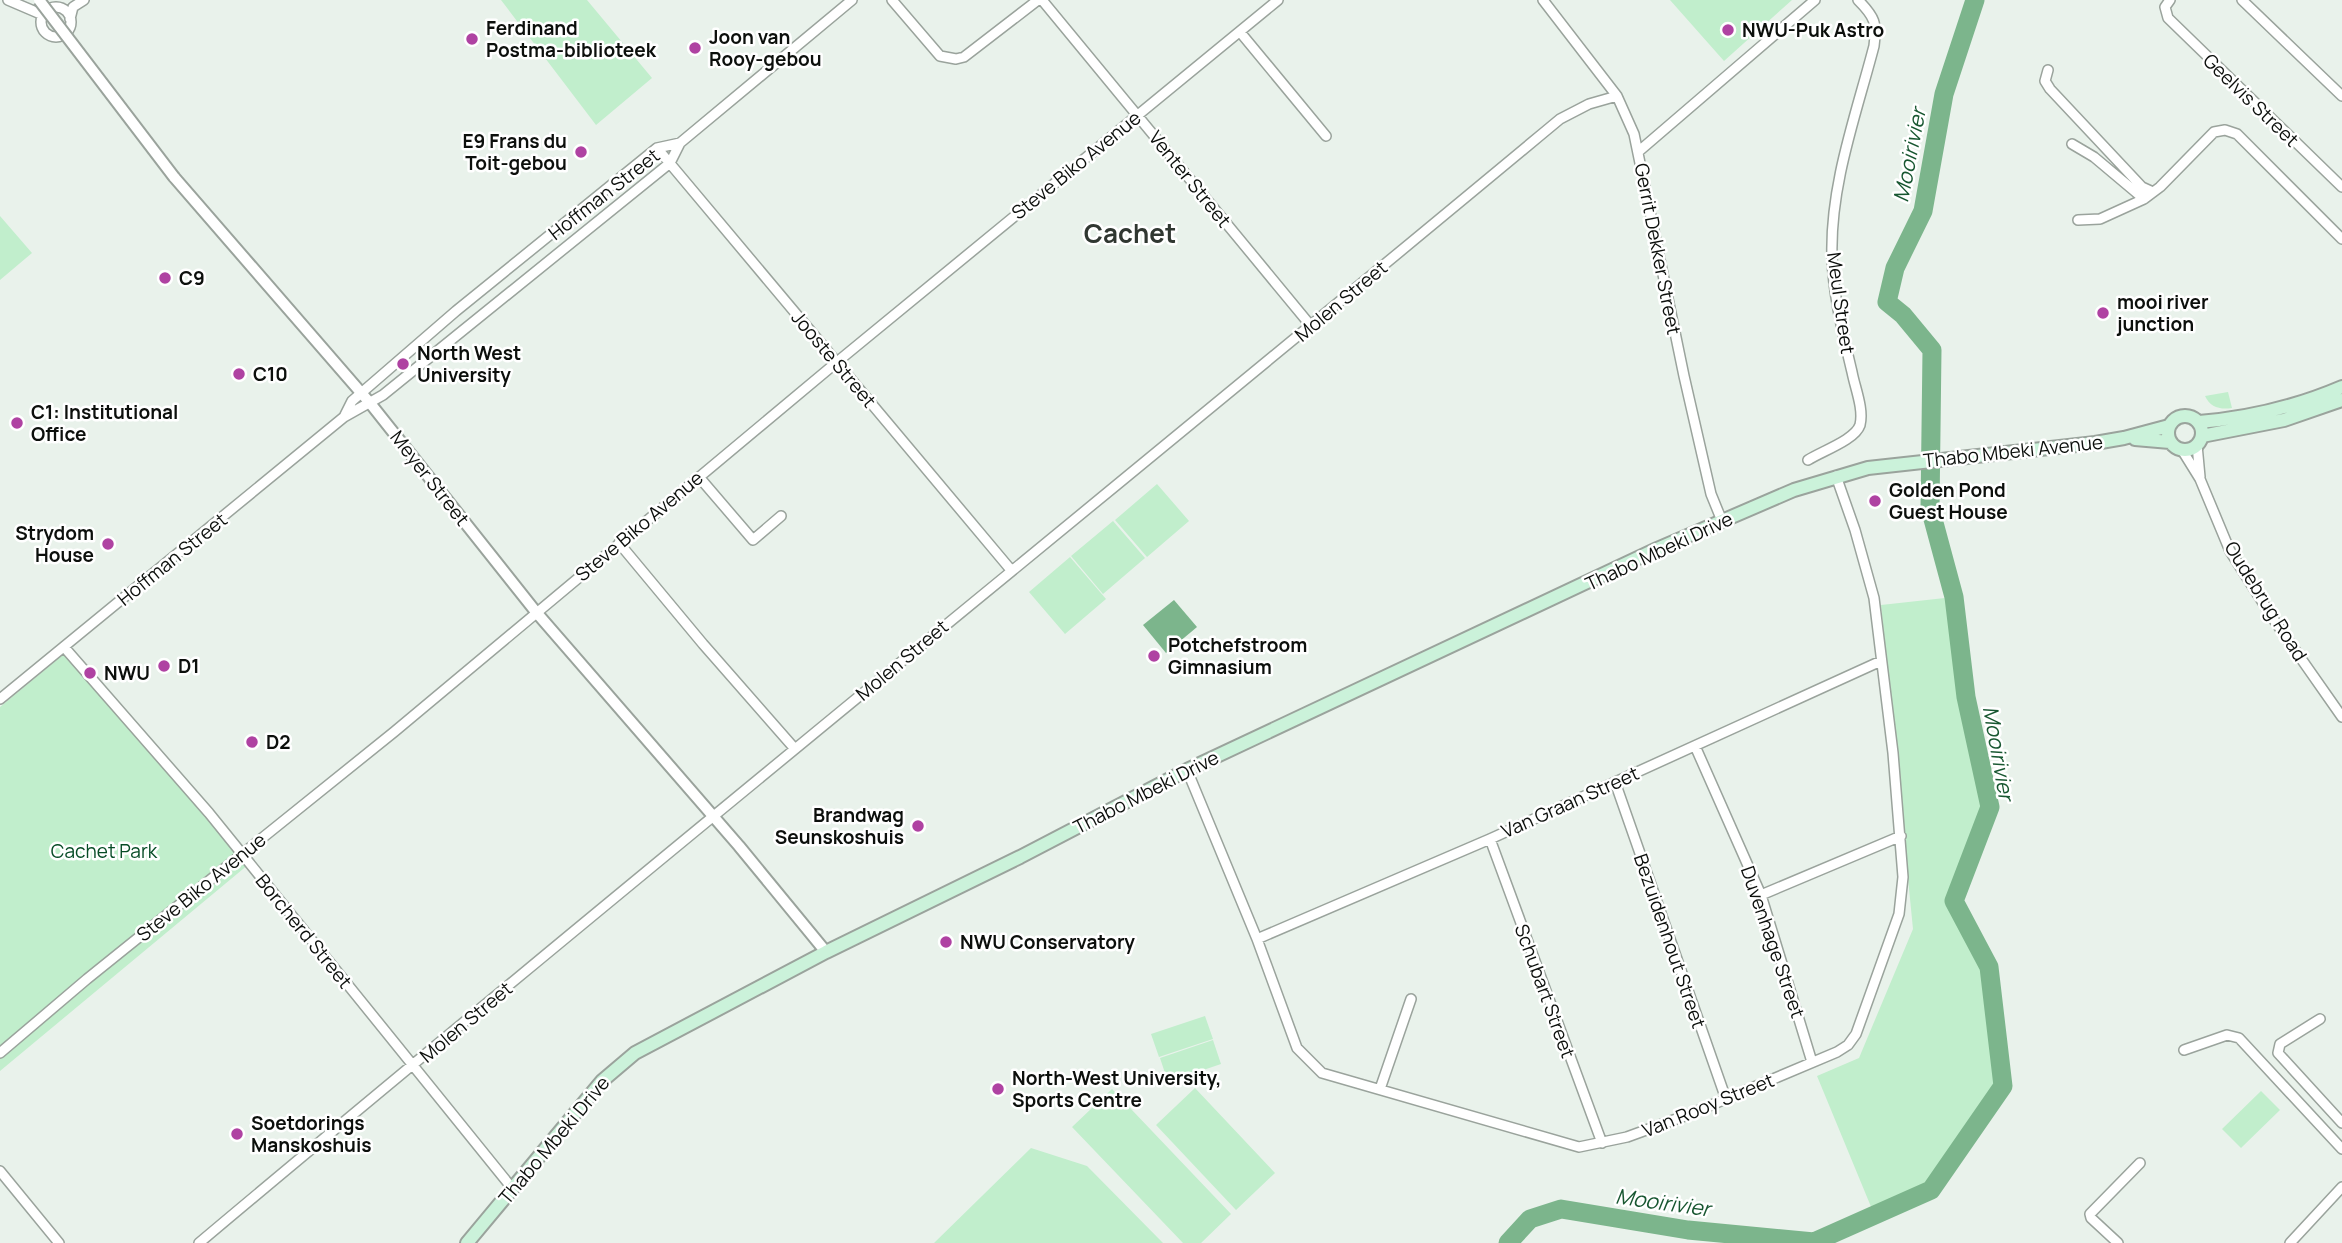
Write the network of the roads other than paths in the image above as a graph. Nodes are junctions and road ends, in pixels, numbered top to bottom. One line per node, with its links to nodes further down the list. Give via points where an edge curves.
1 (8, 0): 13 (street)
2 (39, 0): 34 (street, Meyer Street, bridge, via 174,177)
3 (84, 0): 14 (street, via 73,6)
4 (852, 0): 21 (street, Hoffman Street)
5 (892, 0): 6 (street, via 940,56 956,59)
6 (1040, 0): 19 (street, Venter Street)
7 (1278, 0): 15 (street, Steve Biko Avenue)
8 (1543, 0): 17 (street, Gerrit Dekker Street)
9 (1815, 0): 24 (street)
10 (1858, 0): 44 (street, Meul Street, via 1877,29 1834,202 1832,259 1860,423 1850,438)
11 (2170, 0): 26 (street, Geelvis Street, via 2164,10 2168,19)
12 (2242, 0): 18 (street)
13 (43, 15): 14 (street, via 57,7); 14 (street, via 43,30 49,36 68,31)
14 (70, 19)
15 (1240, 32): 19 (street, Steve Biko Avenue); 20 (street)
16 (2048, 69): 27 (street, via 2045,81 2050,89 2142,187)
17 (1617, 96): 24 (street, Gerrit Dekker Street); 31 (street, Molen Street, via 1560,119)
18 (2342, 96)
19 (1138, 114): 31 (street, Venter Street); 32 (street, Steve Biko Avenue)
20 (1326, 136)
21 (680, 143): 23 (street, Hoffman Street); 25 (street, Hoffman Street)
22 (2072, 144): 28 (street)
23 (657, 148): 25 (street, Jooste Street); 34 (street, Hoffman Street)
24 (1638, 152): 50 (street, Gerrit Dekker Street, via 1684,376 1711,494)
25 (670, 163): 32 (street, Jooste Street); 36 (street, Hoffman Street)
26 (2342, 187)
27 (2153, 192): 28 (street); 30 (street, via 2214,132 2232,131)
28 (2144, 198): 29 (street, via 2100,219)
29 (2078, 220)
30 (2342, 239)
31 (1311, 326): 52 (street, Molen Street)
32 (837, 362): 47 (street, Steve Biko Avenue); 52 (street, Jooste Street)
33 (2342, 387): 38 (main road, via 2268,413)
34 (361, 393): 36 (street, Meyer Street); 37 (street, Hoffman Street)
35 (2342, 400): 41 (main road)
36 (370, 403): 37 (street, Hoffman Street); 53 (street, Meyer Street)
37 (344, 417): 54 (street, Hoffman Street)
38 (2199, 422): 39 (main road, via 2183,416); 41 (main road)
39 (2169, 426): 40 (main road, Thabo Mbeki Avenue); 42 (main road)
40 (2124, 438): 42 (main road, Thabo Mbeki Avenue); 45 (main road, Thabo Mbeki Avenue)
41 (2200, 441): 43 (main road); 48 (street, Oudebrug Road)
42 (2171, 442): 43 (main road)
43 (2182, 450): 48 (street, Oudebrug Road)
44 (1808, 460)
45 (1903, 464): 46 (main road, Thabo Mbeki Drive)
46 (1836, 476): 50 (main road, Thabo Mbeki Drive); 55 (street, Van Rooy Street, via 1871,586)
47 (699, 477): 49 (street, via 753,540); 51 (street, Steve Biko Avenue)
48 (2200, 479): 57 (street, Oudebrug Road, via 2231,551)
49 (781, 516)
50 (1722, 521): 60 (main road, Thabo Mbeki Drive)
51 (619, 543): 53 (street, Steve Biko Avenue); 59 (street)
52 (1011, 570): 59 (street, Molen Street)
53 (536, 612): 62 (street, Meyer Street); 65 (street, Steve Biko Avenue)
54 (64, 647): 56 (street, Hoffman Street); 65 (street, Borcherd Street)
55 (1881, 661): 58 (street, Van Graan Street); 63 (street, Van Rooy Street)
56 (0, 699)
57 (2342, 717)
58 (1695, 746): 61 (street, Van Graan Street); 66 (street, Duvenhage Street)
59 (795, 749): 62 (street, Molen Street)
60 (1187, 770): 67 (street, Van Rooy Street); 68 (main road, Thabo Mbeki Drive)
61 (1615, 782): 64 (street, Van Graan Street); 76 (street, Bezuidenhout Street)
62 (713, 816): 68 (street, Meyer Street); 74 (street, Molen Street)
63 (1901, 836): 66 (street); 73 (street, Van Rooy Street, via 1899,914 1856,1034 1848,1045)
64 (1490, 839): 67 (street, Van Graan Street); 78 (street, Schubart Street)
65 (241, 854): 72 (street, Steve Biko Avenue); 74 (street, Borcherd Street)
66 (1761, 895): 73 (street, Duvenhage Street)
67 (1257, 939): 75 (street, Van Rooy Street, via 1297,1048 1322,1073)
68 (826, 952): 83 (main road, Thabo Mbeki Drive, via 619,1064)
69 (1411, 999): 75 (street)
70 (2320, 1019): 77 (street, via 2280,1044 2278,1053)
71 (2184, 1050): 79 (street, via 2227,1035 2239,1038)
72 (0, 1053)
73 (1812, 1062): 76 (street, Van Rooy Street)
74 (414, 1065): 83 (street, Borcherd Street); 85 (street, Molen Street)
75 (1380, 1089): 78 (street, Van Rooy Street, via 1554,1141 1579,1147)
76 (1726, 1099): 78 (street, Van Rooy Street)
77 (2340, 1118)
78 (1602, 1143)
79 (2342, 1149)
80 (2140, 1163): 87 (street, via 2090,1214)
81 (0, 1171): 84 (street)
82 (2342, 1186): 88 (street)
83 (512, 1188): 86 (main road, Thabo Mbeki Drive)
84 (59, 1243)
85 (199, 1243)
86 (467, 1243)
87 (2118, 1243)
88 (2290, 1243)

